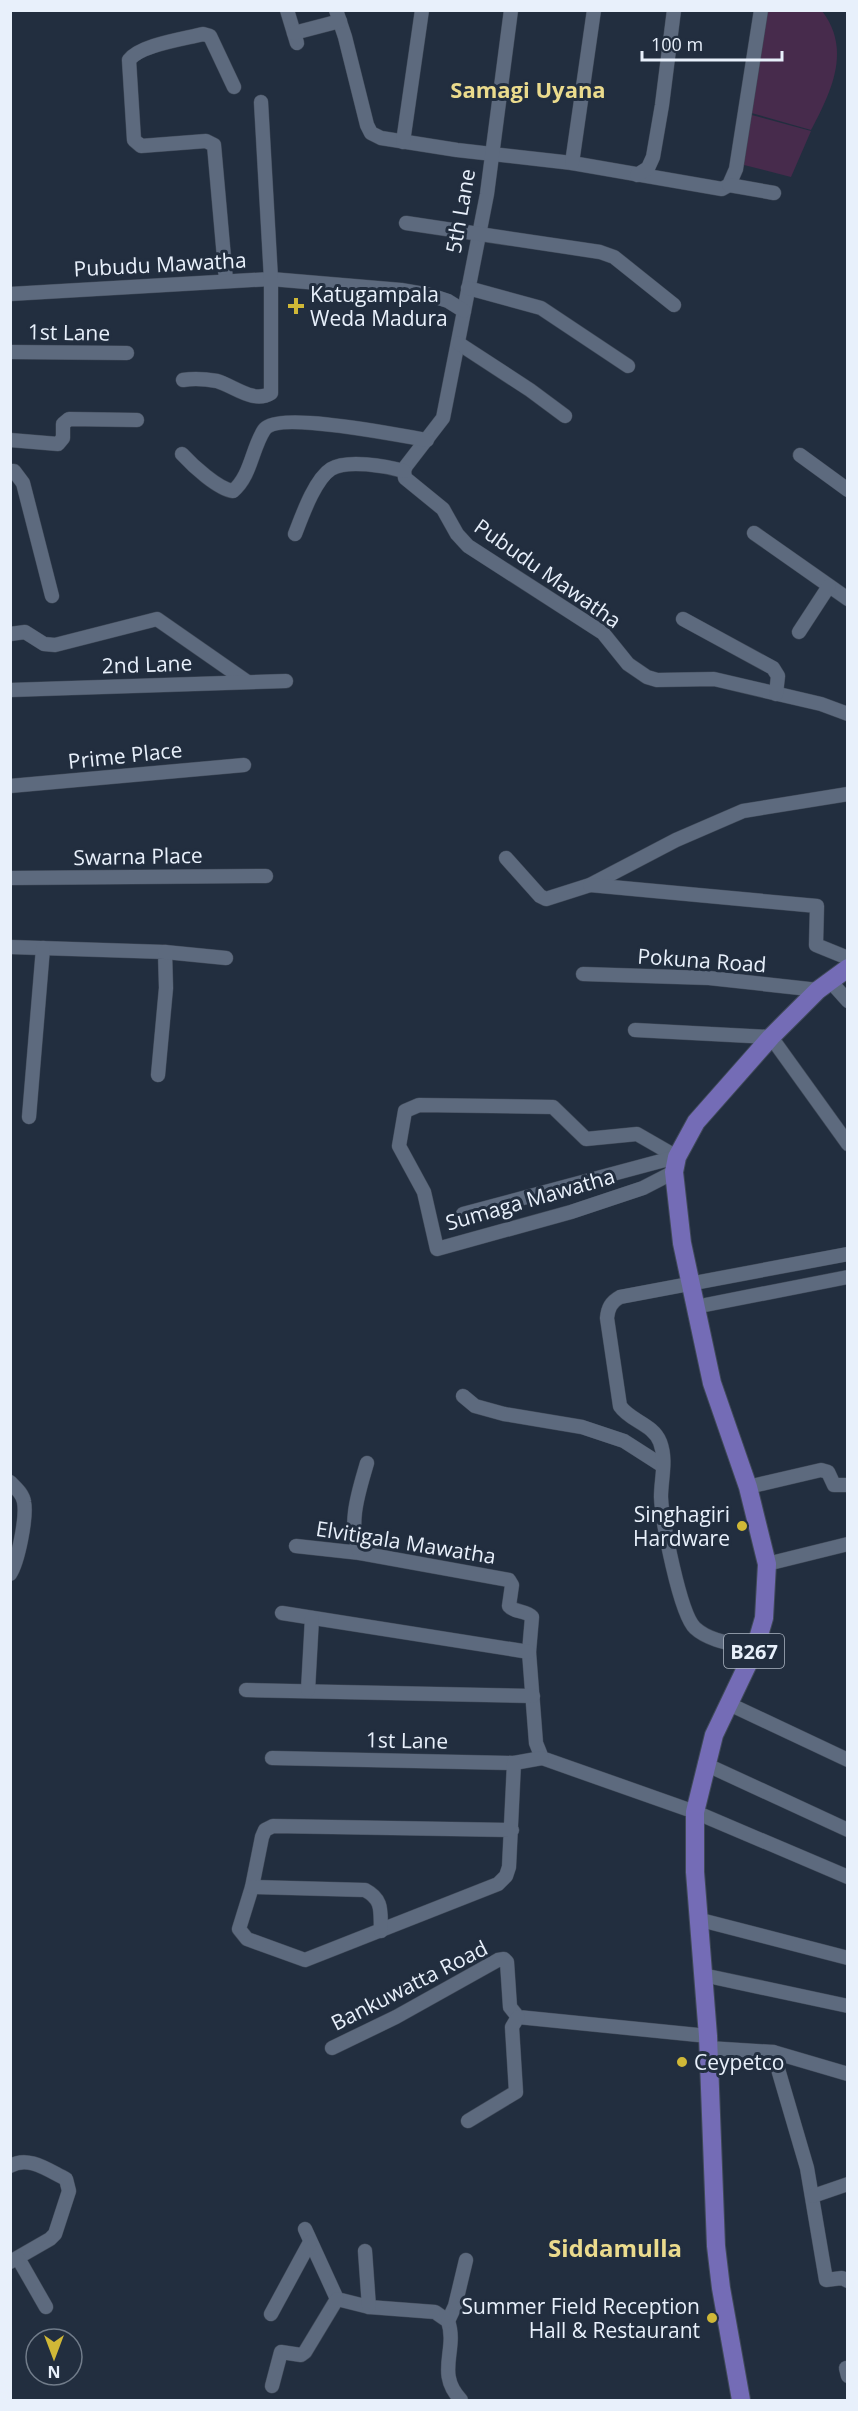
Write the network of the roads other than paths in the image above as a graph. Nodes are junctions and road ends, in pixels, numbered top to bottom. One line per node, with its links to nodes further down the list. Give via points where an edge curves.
1 (287, 10): 7 (street, via 296,38)
2 (422, 10): 10 (street)
3 (511, 10): 11 (street)
4 (594, 10): 12 (street)
5 (674, 10): 13 (street, via 653,157 648,168)
6 (761, 10): 14 (street, via 739,156)
7 (338, 16): 10 (street, via 369,131)
8 (234, 87): 19 (street, via 210,36 203,34 134,53 129,60 134,140 141,146 206,141 214,146)
9 (261, 102): 18 (street)
10 (403, 142): 11 (street)
11 (492, 154): 12 (street); 17 (street, 5th Lane)
12 (572, 163): 13 (street)
13 (637, 175): 14 (street, via 722,189)
14 (729, 185): 15 (street)
15 (774, 193)
16 (405, 223): 17 (street)
17 (479, 232): 20 (street, 5th Lane); 22 (street, via 614,257)
18 (271, 279): 19 (street, Pubudu Mawatha); 23 (street, Pubudu Mawatha, via 430,295); 28 (street, via 272,393 266,397 253,396 216,381)
19 (226, 280): 21 (street, Pubudu Mawatha)
20 (468, 288): 23 (street, 5th Lane); 27 (street, via 541,308)
21 (10, 294)
22 (674, 305)
23 (464, 311): 24 (street)
24 (458, 343): 29 (street); 32 (street, via 443,418)
25 (10, 352): 26 (street, 1st Lane)
26 (127, 353)
27 (628, 366)
28 (183, 380)
29 (565, 416)
30 (137, 420): 31 (street, via 69,419 63,423 63,438 58,444)
31 (10, 440)
32 (427, 440): 33 (street, via 315,422 273,424 264,430 233,492 203,474); 36 (street)
33 (182, 454)
34 (800, 455): 37 (street)
35 (10, 471): 41 (street, via 23,483)
36 (404, 471): 39 (street, via 354,464 333,468 320,482); 49 (street, Pubudu Mawatha, via 408,482 443,509 468,546 603,633 628,664 647,677 714,679)
37 (848, 490)
38 (754, 533): 40 (street)
39 (295, 534)
40 (829, 585): 42 (street); 44 (street)
41 (52, 596)
42 (848, 599)
43 (682, 619): 49 (street, via 773,668 778,676)
44 (799, 632)
45 (10, 634): 46 (street, via 25,632 44,644 55,645 157,619)
46 (246, 681): 47 (street, 2nd Lane); 48 (street, 2nd Lane)
47 (286, 681)
48 (10, 690)
49 (776, 694): 50 (street, Pubudu Mawatha)
50 (848, 714)
51 (244, 765): 52 (street, Prime Place)
52 (10, 786)
53 (848, 794): 57 (street, via 743,811 676,840)
54 (506, 858): 57 (street, via 546,898)
55 (266, 876): 56 (street, Swarna Place)
56 (10, 878)
57 (590, 885): 61 (street, via 817,906 816,945)
58 (10, 947): 59 (street)
59 (43, 948): 60 (street); 70 (street)
60 (165, 952): 62 (street); 69 (street, via 166,988)
61 (848, 957)
62 (226, 958)
63 (848, 968): 65 (main road)
64 (583, 974): 65 (street, Pokuna Road)
65 (824, 985): 66 (street); 68 (main road)
66 (848, 1001)
67 (635, 1030): 68 (street)
68 (771, 1037): 71 (street); 72 (main road, via 696,1122)
69 (158, 1075)
70 (29, 1117)
71 (848, 1144)
72 (676, 1162): 72 (street, Sumaga Mawatha, via 643,1188 437,1249 424,1192 399,1146 405,1111 419,1105 553,1107 586,1139 637,1134); 73 (street); 76 (main road, B267, via 682,1243)
73 (463, 1214)
74 (848, 1254): 76 (street)
75 (848, 1277): 77 (street)
76 (690, 1284): 77 (main road, B267); 80 (street, via 620,1297 609,1306 607,1318 620,1406 660,1441)
77 (695, 1307): 83 (main road, B267, via 712,1383)
78 (462, 1396): 80 (street, via 485,1409 582,1428 624,1441)
79 (368, 1463): 86 (street, via 354,1516)
80 (663, 1466): 91 (street, via 664,1524 688,1620 706,1636)
81 (10, 1482): 88 (street, via 24,1501)
82 (848, 1485): 83 (street, via 834,1485 828,1472 821,1470)
83 (748, 1487): 87 (main road, B267)
84 (848, 1544): 87 (street)
85 (296, 1546): 86 (street, Elvitigala Mawatha)
86 (360, 1553): 92 (street, Elvitigala Mawatha, via 509,1580 509,1606 532,1617)
87 (767, 1564): 91 (main road, B267, via 764,1618)
88 (13, 1567)
89 (282, 1613): 90 (street)
90 (312, 1618): 92 (street); 94 (street)
91 (755, 1649): 96 (main road, B267)
92 (529, 1652): 95 (street, Elvitigala Mawatha)
93 (246, 1690): 94 (street)
94 (308, 1690): 95 (street)
95 (533, 1696): 98 (street, Elvitigala Mawatha, via 536,1743)
96 (729, 1704): 99 (street); 101 (main road, B267)
97 (272, 1758): 100 (street, 1st Lane)
98 (542, 1758): 100 (street, 1st Lane); 102 (street)
99 (848, 1760)
100 (514, 1763): 103 (street)
101 (705, 1764): 102 (main road, B267); 104 (street)
102 (695, 1812): 105 (street); 107 (main road, B267)
103 (512, 1830): 106 (street, via 273,1826 262,1837); 108 (street, via 509,1867 498,1884)
104 (848, 1830)
105 (848, 1877)
106 (252, 1887): 108 (street, via 364,1890 379,1902); 108 (street, via 239,1929 242,1935 297,1959 313,1959)
107 (697, 1919): 109 (street); 110 (main road, B267)
108 (381, 1931)
109 (848, 1958)
110 (703, 1975): 111 (street); 113 (main road, B267)
111 (848, 2006)
112 (518, 2017): 113 (street); 114 (street, Bankuwatta Road, via 510,2007 504,1959); 117 (street, via 512,2027 516,2092)
113 (708, 2042): 115 (street); 132 (main road, B267, via 716,2246)
114 (332, 2048)
115 (773, 2052): 116 (street); 120 (street)
116 (848, 2074)
117 (468, 2121)
118 (10, 2166): 122 (street, via 28,2162 66,2179 69,2191 55,2234)
119 (848, 2184): 120 (street)
120 (813, 2196): 124 (street, via 826,2280)
121 (365, 2252): 127 (street)
122 (14, 2260): 126 (street)
123 (466, 2260): 129 (street)
124 (848, 2281)
125 (337, 2299): 127 (street); 128 (street, via 308,2235); 130 (street, via 305,2352 281,2352 278,2356)
126 (46, 2307)
127 (369, 2307): 129 (street, via 435,2312)
128 (271, 2314)
129 (448, 2321): 131 (street, via 448,2376)
130 (272, 2386)
131 (461, 2400)
132 (741, 2400)

